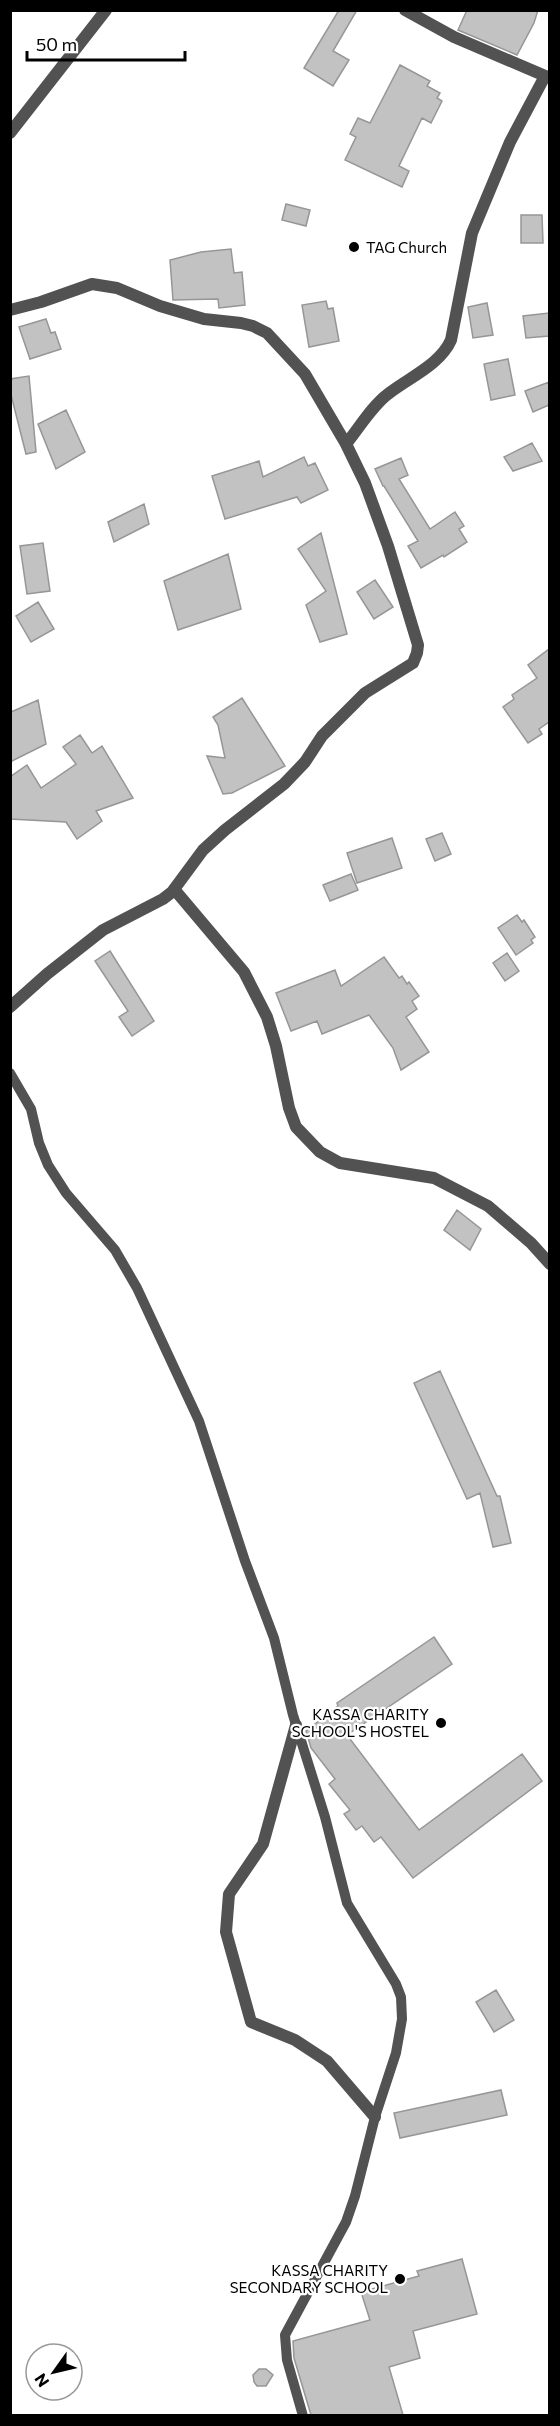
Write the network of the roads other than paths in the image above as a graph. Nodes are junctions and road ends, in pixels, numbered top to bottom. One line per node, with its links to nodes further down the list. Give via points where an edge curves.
1 (106, 10): 4 (street)
2 (405, 10): 3 (street, via 454,37)
3 (547, 77): 6 (street, via 510,142 472,233 447,348 386,395)
4 (10, 133)
5 (10, 310): 6 (street, via 92,284 117,288 204,319 253,326 267,333 305,374)
6 (346, 444): 7 (street, via 388,546 417,638 416,659 365,693 322,736 284,784 203,850)
7 (174, 890): 8 (street, via 103,930); 10 (street, via 244,972 267,1017 296,1127 320,1152 340,1163 434,1178 488,1206)
8 (10, 1007)
9 (10, 1073): 11 (lane, via 31,1109 48,1165 66,1193 115,1251 137,1288 199,1421 274,1638)
10 (549, 1264)
11 (296, 1725): 12 (lane, via 347,1903 401,1996 396,2054); 12 (street, via 263,1844 229,1894 226,1932 251,2022 295,2040 327,2061)
12 (375, 2117): 13 (lane, via 346,2222 285,2335 287,2360)
13 (303, 2415)

